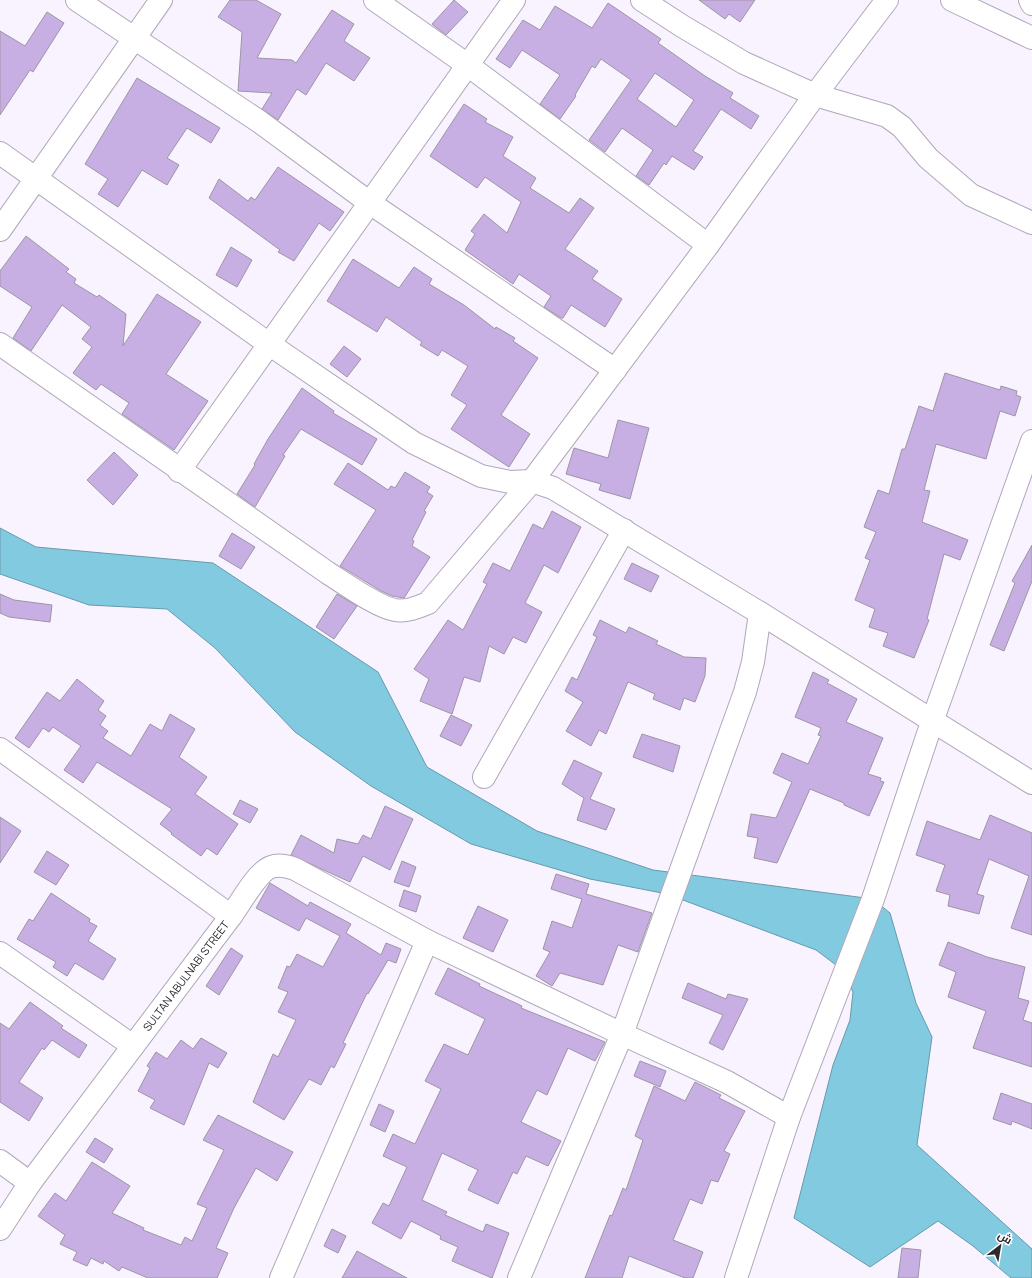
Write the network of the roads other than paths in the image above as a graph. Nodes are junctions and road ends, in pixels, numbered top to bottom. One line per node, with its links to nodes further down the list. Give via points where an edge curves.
1 (77, 0): 10 (street)
2 (161, 0): 10 (street)
3 (375, 0): 12 (street)
4 (514, 0): 12 (street)
5 (642, 0): 13 (street, via 744,63)
6 (887, 0): 13 (street)
7 (952, 0): 11 (street)
8 (1030, 0): 9 (street)
9 (1032, 4)
10 (134, 38): 15 (street); 16 (street, via 260,122)
11 (1032, 38)
12 (469, 66): 16 (street); 19 (street)
13 (815, 95): 17 (street, via 894,120 928,158 971,195); 19 (street)
14 (0, 153): 15 (street)
15 (36, 179): 18 (street); 21 (street)
16 (370, 203): 21 (street); 22 (street)
17 (1032, 223)
18 (0, 230)
19 (708, 245): 22 (street)
20 (0, 344): 24 (street)
21 (269, 344): 24 (street); 25 (street, via 414,443 480,476 510,482)
22 (615, 370): 25 (street)
23 (1032, 441): 28 (street)
24 (180, 471): 25 (street, via 328,573 379,604 395,610 411,610 428,603)
25 (532, 481): 26 (street, via 553,488)
26 (624, 530): 27 (street); 30 (street)
27 (760, 613): 28 (street); 35 (street, via 753,662 745,692)
28 (933, 719): 31 (street); 37 (street, via 860,934)
29 (0, 749): 32 (street, SULTAN ABULNABI STREET)
30 (484, 777)
31 (1032, 783)
32 (232, 916): 33 (street, via 268,868 284,866 295,869); 36 (street, SULTAN ABULNABI STREET)
33 (427, 941): 35 (street); 41 (street)
34 (0, 954): 36 (street)
35 (622, 1034): 37 (street, via 727,1082); 42 (street)
36 (133, 1046): 39 (street, SULTAN ABULNABI STREET)
37 (789, 1117): 43 (street)
38 (0, 1162): 39 (street)
39 (30, 1183): 40 (street, SULTAN ABULNABI STREET)
40 (0, 1229)
41 (281, 1278)
42 (519, 1278)
43 (736, 1278)

